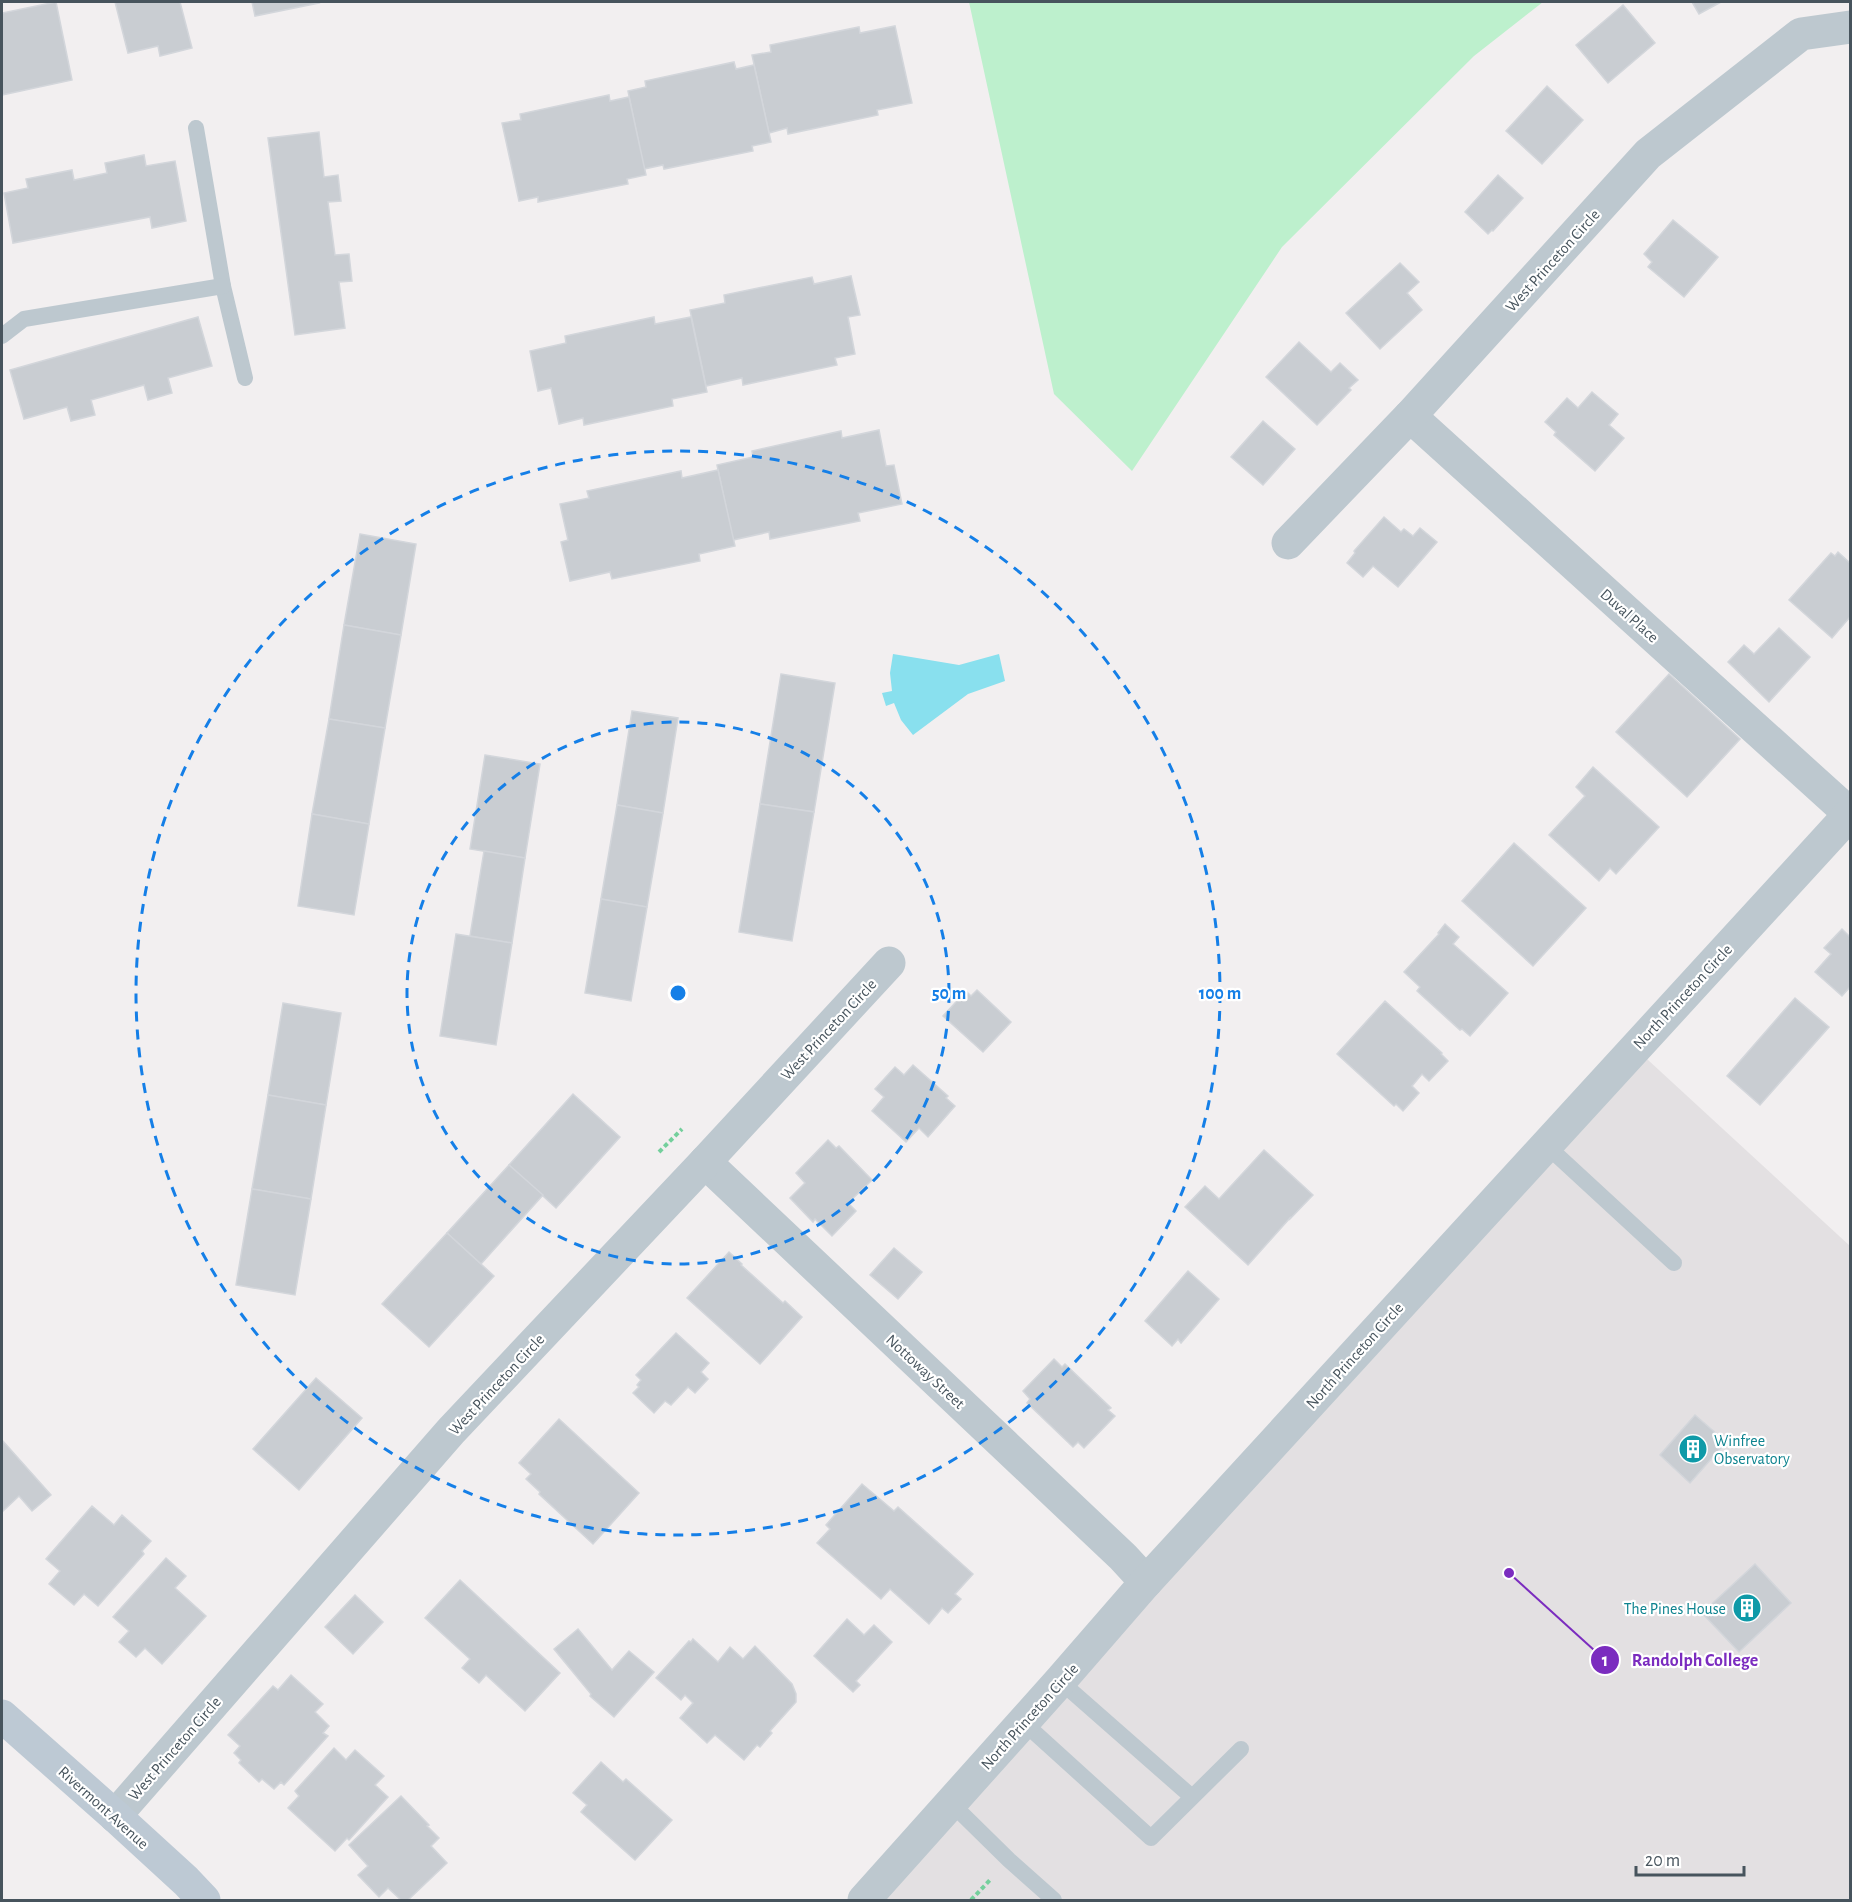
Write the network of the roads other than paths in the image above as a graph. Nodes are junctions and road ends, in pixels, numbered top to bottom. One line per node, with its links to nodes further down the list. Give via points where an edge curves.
1 (1851, 27): 6 (street, West Princeton Circle, via 1801,34 1648,154)
2 (196, 128): 3 (lane)
3 (223, 286): 4 (lane, via 24,320); 5 (lane)
4 (2, 336)
5 (245, 378)
6 (1410, 416): 7 (street, West Princeton Circle); 8 (street, Duval Place)
7 (1288, 543)
8 (1851, 814): 10 (street, North Princeton Circle)
9 (889, 963): 11 (street, West Princeton Circle)
10 (1546, 1145): 12 (lane); 13 (street, North Princeton Circle)
11 (705, 1162): 13 (street, Nottoway Street); 20 (street, West Princeton Circle, via 451,1431)
12 (1674, 1263)
13 (1146, 1582): 14 (street, North Princeton Circle)
14 (1060, 1682): 16 (street, North Princeton Circle); 18 (lane)
15 (2, 1716): 20 (main road, Rivermont Avenue)
16 (1023, 1722): 18 (lane, via 1151,1838); 19 (street, North Princeton Circle)
17 (1241, 1749): 18 (lane)
18 (1192, 1797)
19 (951, 1803): 22 (street, North Princeton Circle); 23 (lane)
20 (115, 1816): 21 (main road, Rivermont Avenue)
21 (204, 1900)
22 (864, 1900)
23 (1054, 1900)

